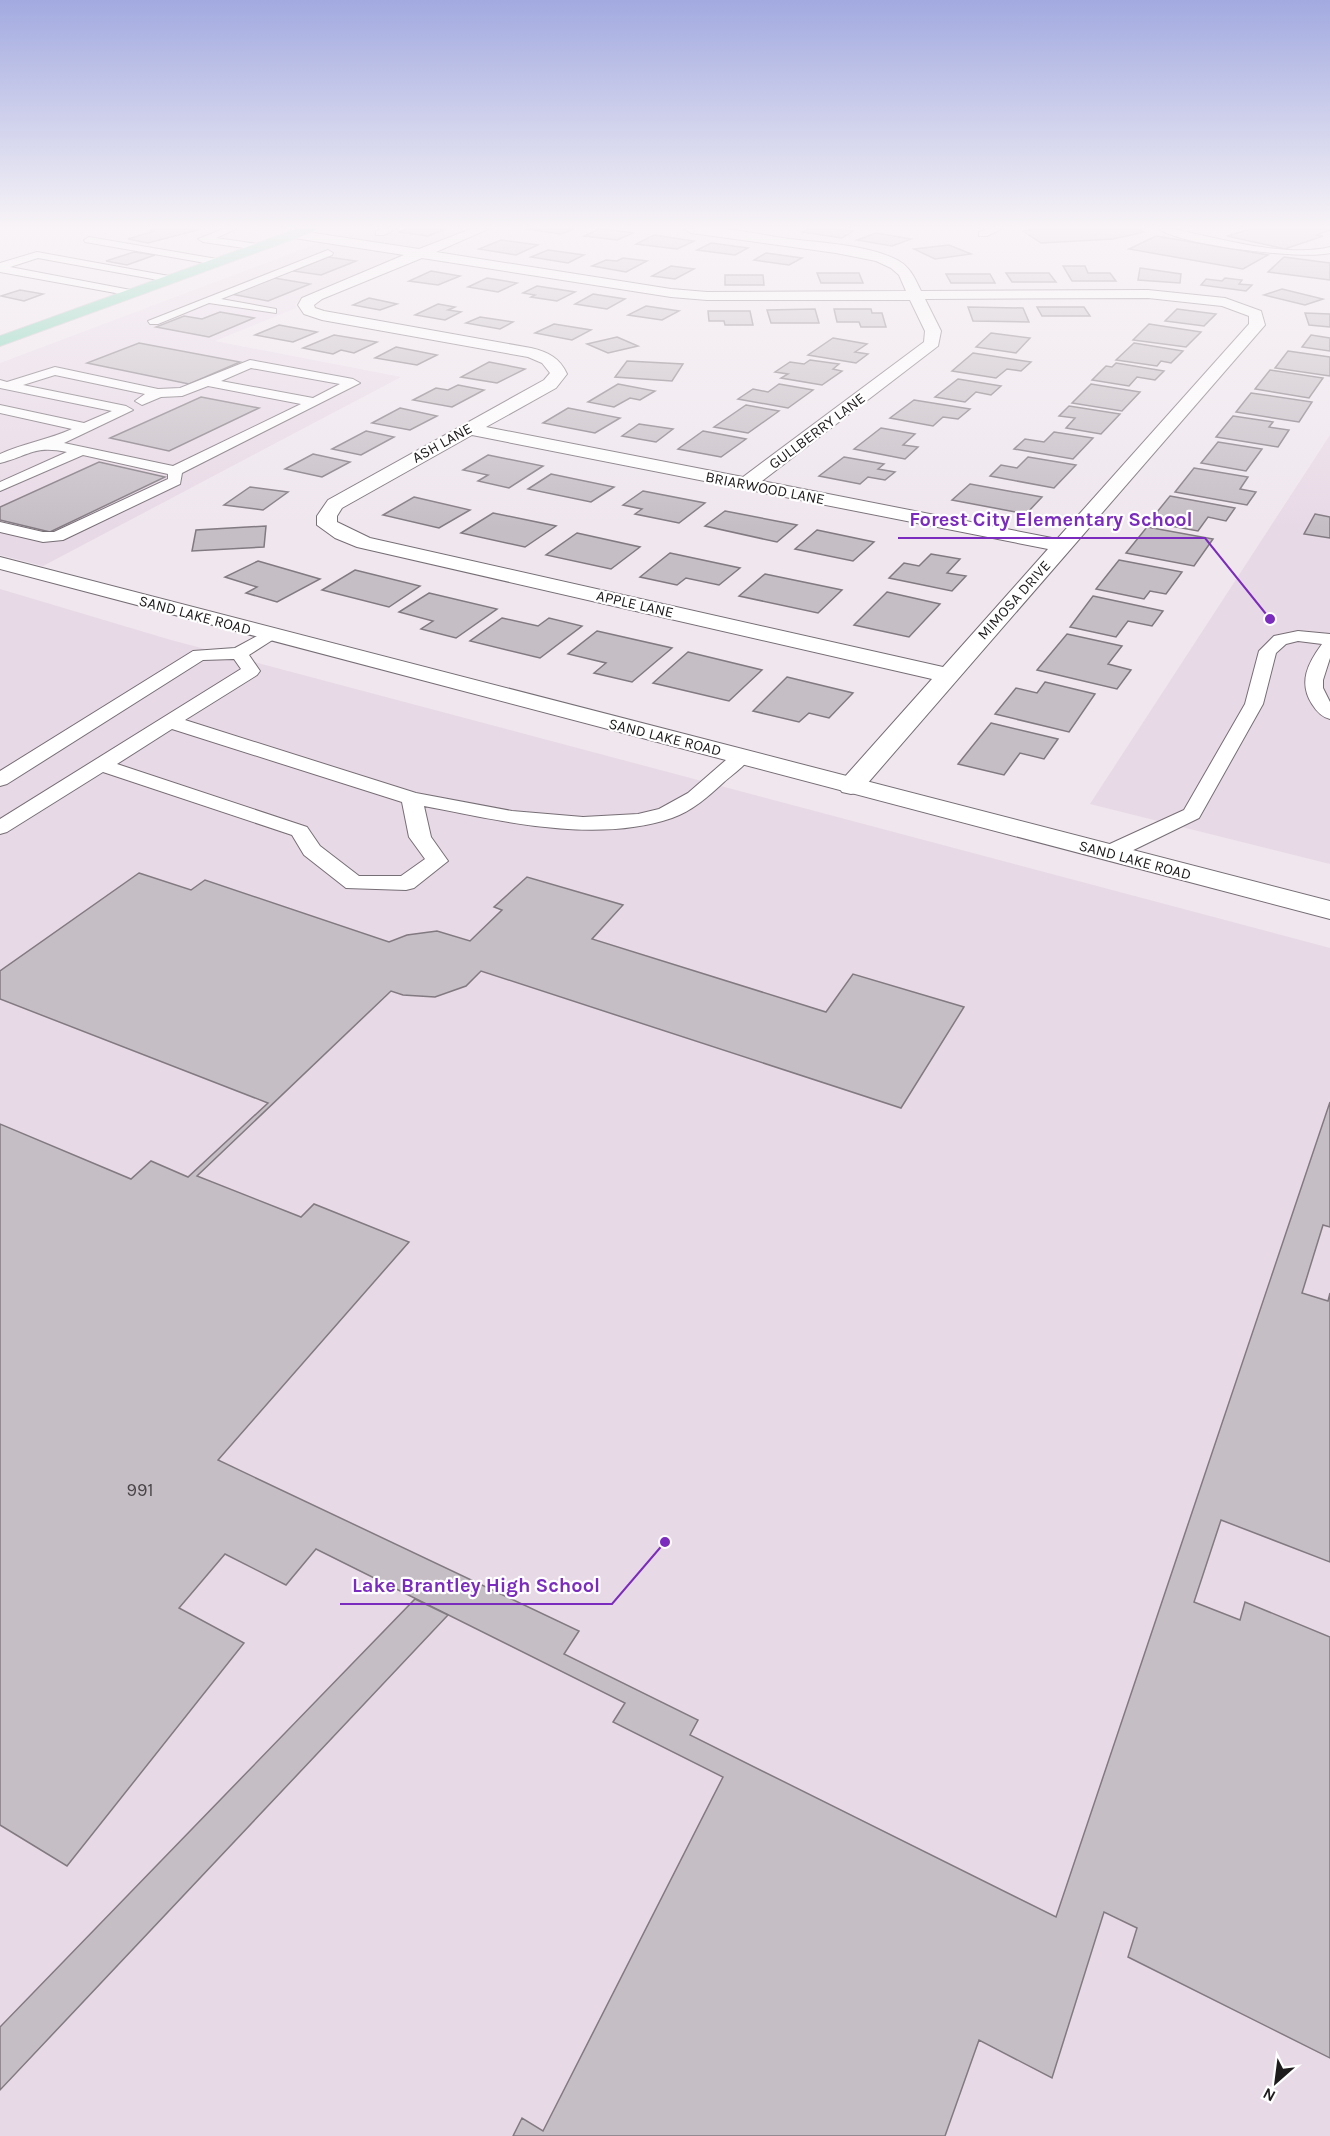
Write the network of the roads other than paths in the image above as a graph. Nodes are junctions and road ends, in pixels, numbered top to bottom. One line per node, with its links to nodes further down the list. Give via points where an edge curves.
1 (33, 329): 5 (main road)
2 (397, 329): 13 (street, ASH LANE, via 531,353 555,364 559,374 550,384)
3 (932, 329): 18 (street, GULLBERRY LANE, via 932,343)
4 (1254, 329): 22 (street, MIMOSA DRIVE)
5 (0, 341)
6 (207, 382): 8 (lane, via 182,392); 9 (lane); 9 (lane, via 250,364 353,383)
7 (2, 386): 8 (lane, via 55,371); 11 (lane)
8 (158, 393): 11 (lane)
9 (314, 402): 17 (lane)
10 (0, 409): 12 (lane)
11 (126, 410): 12 (lane)
12 (86, 428): 14 (lane)
13 (468, 429): 18 (street, BRIARWOOD LANE); 20 (street, ASH LANE, via 335,504 327,516)
14 (50, 444): 15 (lane); 16 (lane, via 30,446)
15 (81, 451): 17 (lane); 19 (lane)
16 (0, 459)
17 (175, 471): 21 (lane, via 175,481 57,537)
18 (746, 484): 22 (street, BRIARWOOD LANE)
19 (0, 488)
20 (327, 525): 28 (street, APPLE LANE, via 364,543)
21 (0, 527)
22 (1062, 546): 28 (street, MIMOSA DRIVE)
23 (0, 563): 24 (street, SAND LAKE ROAD)
24 (268, 635): 27 (lane); 31 (street, SAND LAKE ROAD)
25 (1330, 639): 37 (lane, via 1298,636 1280,640 1269,651 1254,704 1192,814)
26 (1330, 645): 29 (lane, via 1312,678)
27 (239, 653): 30 (lane, via 251,671); 33 (lane, via 199,655)
28 (946, 675): 34 (street, MIMOSA DRIVE)
29 (1326, 703)
30 (171, 722): 32 (lane); 35 (lane)
31 (741, 757): 34 (street, SAND LAKE ROAD); 35 (lane, via 695,797 666,813 638,820 583,823 512,818)
32 (101, 765): 35 (lane, via 300,831 312,850 354,883 406,883 437,861 420,837); 36 (lane)
33 (0, 780)
34 (851, 786): 37 (street, SAND LAKE ROAD)
35 (412, 798)
36 (0, 828)
37 (1109, 853): 38 (street, SAND LAKE ROAD)
38 (1330, 910)

